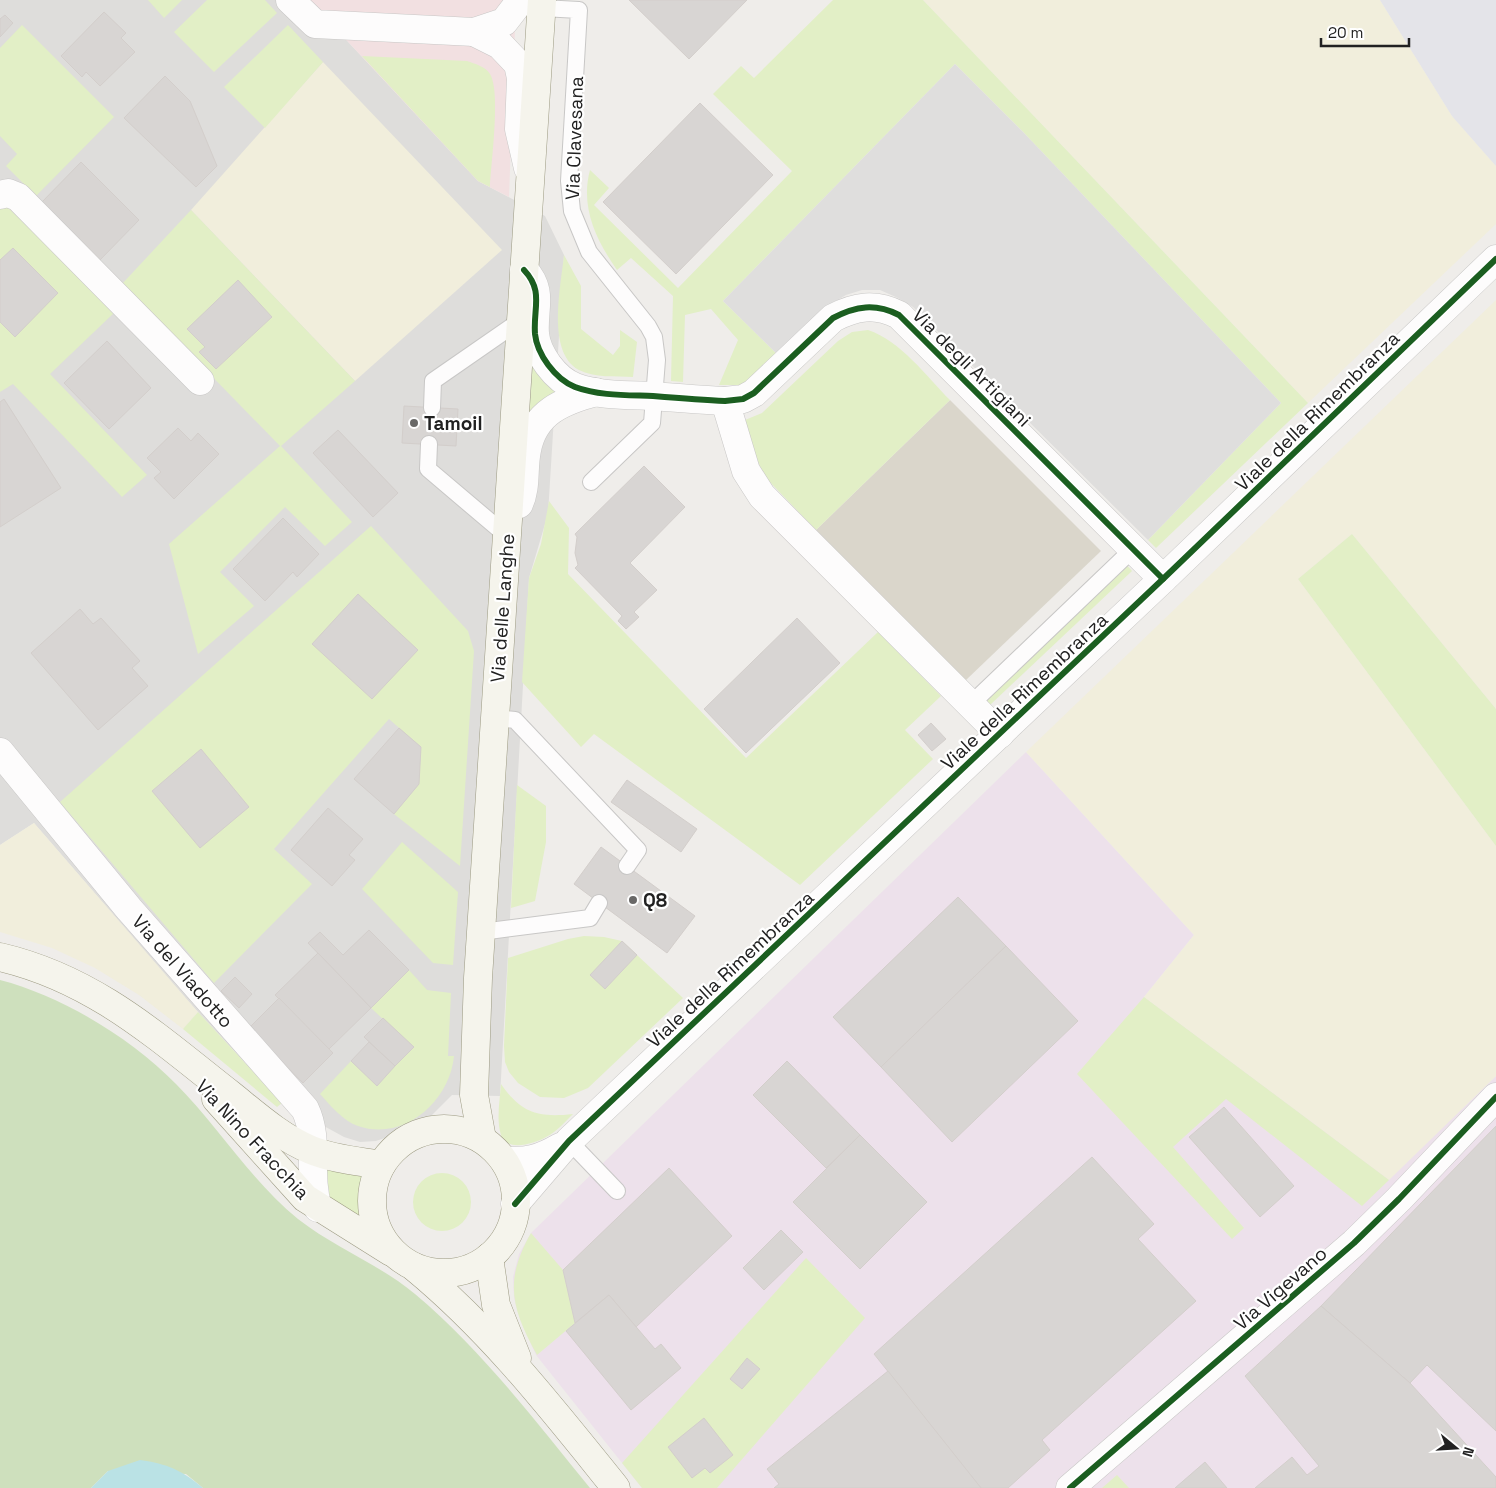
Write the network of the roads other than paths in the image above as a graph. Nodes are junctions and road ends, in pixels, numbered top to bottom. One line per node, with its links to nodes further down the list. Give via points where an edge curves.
1 (290, 0): 3 (street, Via delle Langhe, via 315,24)
2 (535, 3): 3 (street, Via delle Langhe, via 504,22); 4 (main road, Via delle Langhe); 11 (lane, Via Clavesana, via 579,10 569,181 572,211 588,252 654,337 657,355)
3 (474, 32): 4 (street, Via delle Langhe, via 500,45 518,64 521,78 519,130)
4 (530, 174): 7 (main road, Via delle Langhe)
5 (0, 195): 9 (street, via 8,193 18,197)
6 (1496, 260): 18 (street, Viale della Rimembranza)
7 (524, 270): 8 (main road, Via delle Langhe); 10 (street, Via degli Artigiani, via 532,278 536,291 535,334 544,358 561,378 573,386)
8 (521, 320): 13 (lane, via 433,380); 16 (main road, Via delle Langhe)
9 (200, 381)
10 (596, 392): 11 (street, Via degli Artigiani); 16 (street, Via degli Artigiani, via 559,404 538,426 527,450 523,496)
11 (654, 396): 12 (street, Via degli Artigiani); 15 (lane, Via Clavesana, via 652,423)
12 (726, 401): 17 (street, Via degli Artigiani, via 743,399 754,393 833,318 846,311 871,306 891,311 899,315); 19 (street, via 746,471 762,496)
13 (432, 408)
14 (429, 444): 16 (lane, via 428,469)
15 (591, 482)
16 (507, 528): 20 (main road, Via delle Langhe)
17 (1133, 549): 18 (street, Via degli Artigiani); 19 (lane)
18 (1164, 580): 21 (street, Viale della Rimembranza)
19 (970, 705): 21 (street)
20 (495, 718): 23 (lane, via 515,720 638,850); 25 (main road, Via delle Langhe)
21 (1000, 734): 32 (street, Viale della Rimembranza)
22 (0, 752): 33 (street, Via del Viadotto, via 186,975 296,1096 310,1121)
23 (626, 866)
24 (600, 903): 25 (lane, via 590,918)
25 (481, 932): 27 (main road, Via delle Langhe)
26 (0, 957): 28 (main road, Via Nino Fracchia, via 38,968 85,990 132,1017)
27 (475, 1042): 30 (main road, Via delle Langhe, via 457,1104); 31 (main road, Via delle Langhe, via 474,1095)
28 (168, 1046): 33 (main road, Via Nino Fracchia, via 284,1135); 38 (main road, Via Nino Fracchia, via 295,1188)
29 (1496, 1097): 43 (street, Via Vigevano, via 1354,1243)
30 (440, 1130): 31 (main road, via 455,1129); 35 (main road, via 426,1130 400,1143)
31 (482, 1139): 34 (main road)
32 (570, 1141): 34 (street, via 534,1160); 36 (lane); 37 (street)
33 (312, 1150): 35 (main road, Via Nino Fracchia); 38 (street, Via del Viadotto, via 312,1180)
34 (504, 1160): 37 (main road, via 511,1176)
35 (381, 1165): 40 (main road, via 373,1188 372,1212 381,1236)
36 (617, 1192)
37 (515, 1204): 39 (main road, via 510,1228)
38 (318, 1208): 40 (main road, Via Nino Fracchia)
39 (489, 1256): 40 (main road, via 472,1267 452,1272 432,1272); 41 (main road, via 496,1304 506,1335)
40 (405, 1260): 41 (main road, via 451,1297)
41 (526, 1376): 42 (main road)
42 (616, 1488)
43 (1070, 1488)

